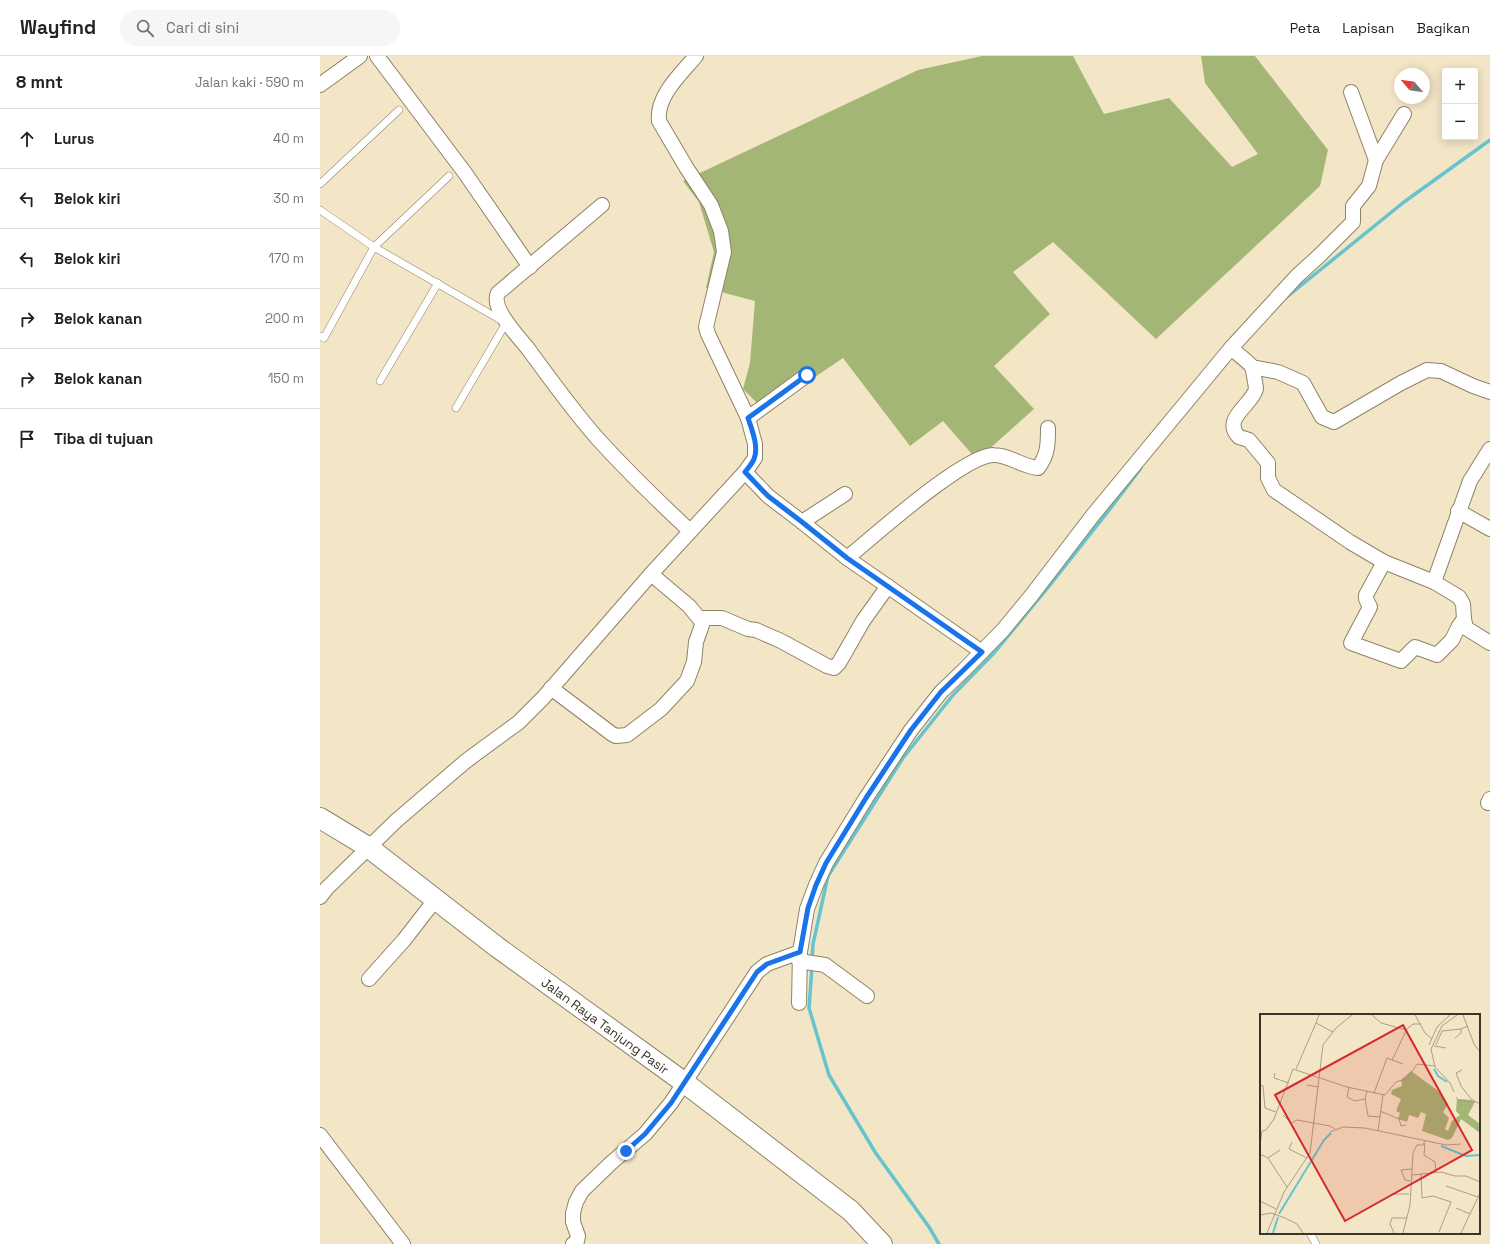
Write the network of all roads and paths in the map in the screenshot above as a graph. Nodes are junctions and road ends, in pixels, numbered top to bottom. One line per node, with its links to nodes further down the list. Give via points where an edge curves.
1 (360, 56): 4 (street)
2 (377, 56): 14 (street, via 465,173)
3 (696, 56): 24 (street, via 665,95 658,112 659,121 711,205 721,231 724,252 706,327)
4 (320, 85)
5 (1351, 92): 8 (street)
6 (399, 110): 10 (lane)
7 (1404, 114): 8 (street)
8 (1376, 160): 18 (street, via 1369,186 1353,206 1353,222 1297,276)
9 (449, 176): 13 (lane)
10 (320, 184)
11 (602, 205): 14 (street)
12 (320, 210): 13 (lane)
13 (374, 247): 15 (lane); 17 (lane, via 324,338)
14 (530, 267): 16 (street, via 497,296 497,304)
15 (438, 283): 16 (lane); 21 (lane)
16 (506, 323): 23 (lane); 32 (street, via 597,438)
17 (320, 336)
18 (1235, 351): 19 (street); 41 (street, via 1093,515 1004,630)
19 (1252, 367): 22 (street, via 1278,372 1303,382 1322,417 1334,422 1427,370 1441,371); 34 (street, via 1256,389 1236,418 1234,427 1237,436 1249,440 1268,463 1268,478 1274,490)
20 (807, 375): 24 (street)
21 (380, 381)
22 (1490, 392)
23 (456, 408)
24 (748, 418): 27 (street, via 756,452 755,458)
25 (1048, 428): 33 (street, via 1049,445 1038,468 995,455 978,458 909,507)
26 (1490, 449): 29 (street, via 1470,481)
27 (745, 472): 30 (street, via 768,496); 32 (street)
28 (845, 494): 30 (street)
29 (1458, 511): 31 (street); 36 (street)
30 (802, 522): 33 (street)
31 (1490, 529)
32 (690, 532): 35 (street)
33 (847, 558): 37 (street)
34 (1384, 562): 36 (street); 39 (street, via 1366,595 1370,609 1351,643 1401,661 1415,647 1438,655 1452,640)
35 (651, 574): 38 (street); 42 (street)
36 (1434, 582): 39 (street, via 1459,597 1463,604)
37 (888, 586): 38 (street, via 834,668 781,641 725,618); 41 (street)
38 (700, 618): 42 (street, via 702,626 696,642 694,662 686,681 662,709 627,735 612,734)
39 (1464, 619): 40 (street, via 1466,628)
40 (1490, 643)
41 (982, 652): 47 (street, via 941,692 911,730 830,856 808,908)
42 (551, 688): 44 (street, via 519,722 466,761)
43 (320, 818): 44 (street, Jalan Raya Tanjung Pasir)
44 (368, 847): 45 (street); 46 (street, Jalan Raya Tanjung Pasir)
45 (320, 897)
46 (435, 900): 48 (street, via 404,940); 51 (street, Jalan Raya Tanjung Pasir, via 497,948)
47 (800, 958): 49 (street, via 825,965); 50 (street); 51 (street, via 767,964 757,972)
48 (368, 979)
49 (867, 996)
50 (798, 1003)
51 (685, 1083): 55 (street, via 645,1134 582,1191 572,1213 578,1236); 56 (street, Jalan Raya Tanjung Pasir, via 851,1211)
52 (320, 1136): 54 (street)
53 (1311, 1234): 57 (lane)
54 (403, 1244)
55 (573, 1244)
56 (882, 1244)
57 (1316, 1244)

